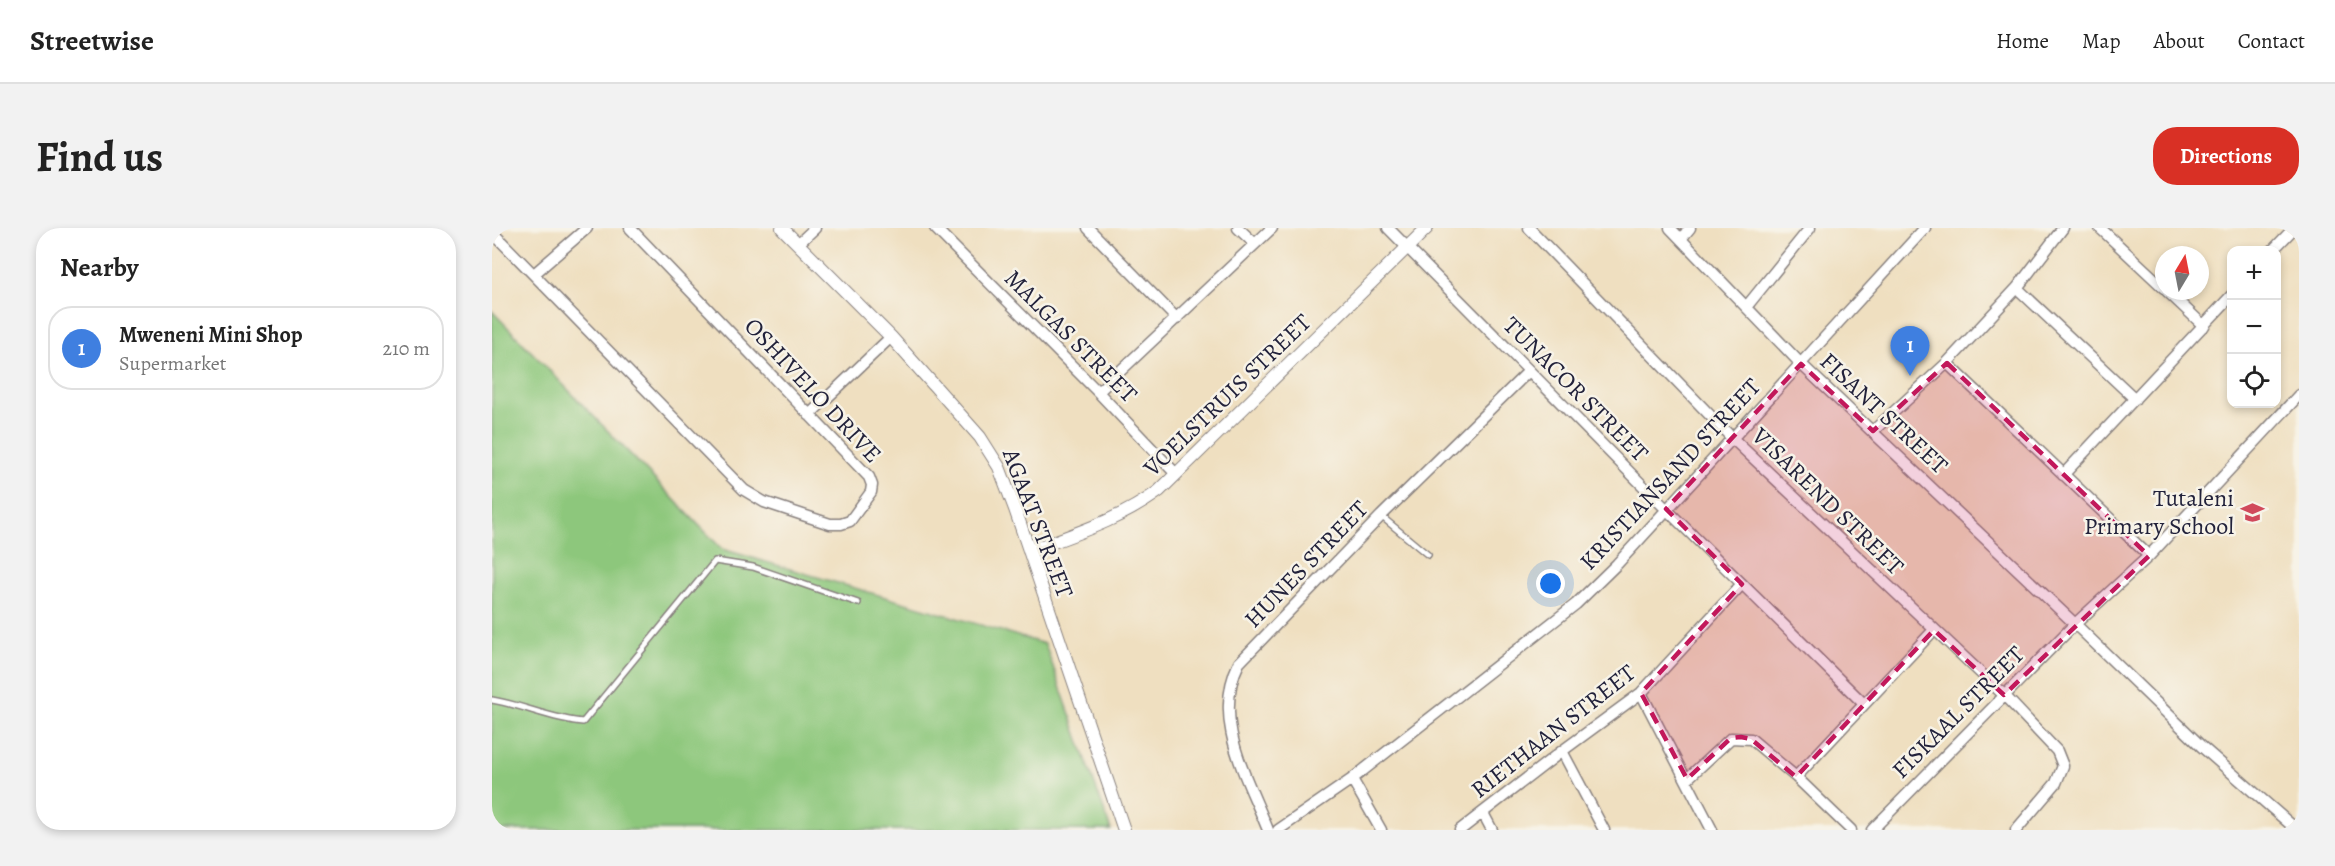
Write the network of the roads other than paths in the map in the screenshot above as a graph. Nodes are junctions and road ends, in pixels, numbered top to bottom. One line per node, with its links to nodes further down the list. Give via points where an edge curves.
1 (587, 228): 25 (street)
2 (630, 228): 40 (street, OSHIVELO DRIVE)
3 (782, 228): 21 (street, AGAAT STREET)
4 (815, 228): 21 (street)
5 (935, 228): 37 (street, MALGAS STREET)
6 (1088, 228): 31 (street)
7 (1238, 228): 22 (street)
8 (1272, 228): 22 (street)
9 (1388, 228): 24 (street, TUNACOR STREET)
10 (1427, 228): 24 (street, VOELSTRUIS STREET)
11 (1529, 228): 42 (street, VISAREND STREET)
12 (1670, 228): 20 (street, FISANT STREET)
13 (1690, 228): 20 (street)
14 (1810, 228): 30 (street)
15 (1926, 228): 35 (street, KRISTIANSAND STREET)
16 (2063, 228): 27 (street)
17 (2100, 228): 26 (street)
18 (2294, 228): 23 (street)
19 (492, 232): 25 (street, OSHIVELO DRIVE)
20 (1681, 239): 30 (street, FISANT STREET)
21 (798, 244): 33 (street, AGAAT STREET)
22 (1255, 244): 31 (street)
23 (2277, 246)
24 (1408, 248): 36 (street, TUNACOR STREET); 43 (street, VOELSTRUIS STREET)
25 (534, 274): 40 (street, OSHIVELO DRIVE, via 744,490 796,514 840,524 850,520 872,485 869,477)
26 (2155, 280)
27 (2017, 288): 34 (street); 39 (street)
28 (2176, 300): 32 (street)
29 (2227, 300): 32 (street)
30 (1747, 306): 35 (street, FISANT STREET)
31 (1177, 320): 37 (street)
32 (2204, 326): 39 (street)
33 (891, 337): 40 (street); 47 (street, AGAAT STREET, via 980,437 999,467)
34 (1947, 363): 41 (street); 44 (street)
35 (1801, 364): 41 (street, FISANT STREET); 42 (street, KRISTIANSAND STREET)
36 (1529, 371): 45 (street, TUNACOR STREET); 46 (street, HUNES STREET)
37 (1098, 392): 43 (street, MALGAS STREET)
38 (2299, 395): 49 (street, FISKAAL STREET)
39 (2134, 399): 44 (street)
40 (809, 415)
41 (1873, 431): 52 (street, FISANT STREET)
42 (1732, 438): 45 (street, KRISTIANSAND STREET); 53 (street, VISAREND STREET)
43 (1176, 474): 47 (street, VOELSTRUIS STREET, via 1137,508)
44 (2063, 475): 49 (street)
45 (1666, 509): 50 (street, TUNACOR STREET); 60 (street, KRISTIANSAND STREET, via 1576,604)
46 (1381, 516): 48 (lane); 64 (street, HUNES STREET, via 1239,663 1231,678 1227,714 1231,733)
47 (1029, 551): 63 (street, AGAAT STREET)
48 (1428, 555)
49 (2149, 556): 52 (street, FISKAAL STREET)
50 (1742, 584): 54 (street, RIETHAAN STREET); 57 (street, TUNACOR STREET)
51 (858, 603): 56 (lane, via 753,567 715,561 583,722 561,720)
52 (2075, 624): 55 (street, FISKAAL STREET); 74 (street, FISANT STREET, via 2201,746)
53 (1934, 630): 55 (street, VISAREND STREET); 57 (street)
54 (1641, 693): 58 (street, RIETHAAN STREET); 61 (street)
55 (2004, 696): 72 (street, FISKAAL STREET); 73 (street, VISAREND STREET, via 2057,751 2063,766 2056,783)
56 (492, 700)
57 (1864, 704): 59 (street)
58 (1562, 751): 62 (street, RIETHAAN STREET); 69 (street)
59 (1796, 777): 61 (street, via 1751,739 1741,737 1731,738); 71 (street)
60 (1352, 779): 65 (street, KRISTIANSAND STREET); 66 (street)
61 (1687, 779): 70 (street)
62 (1483, 813): 67 (street, RIETHAAN STREET); 68 (street)
63 (1124, 830)
64 (1268, 830)
65 (1278, 830)
66 (1381, 830)
67 (1461, 830)
68 (1492, 830)
69 (1604, 830)
70 (1712, 830)
71 (1851, 830)
72 (1872, 830)
73 (2016, 830)
74 (2297, 830)

